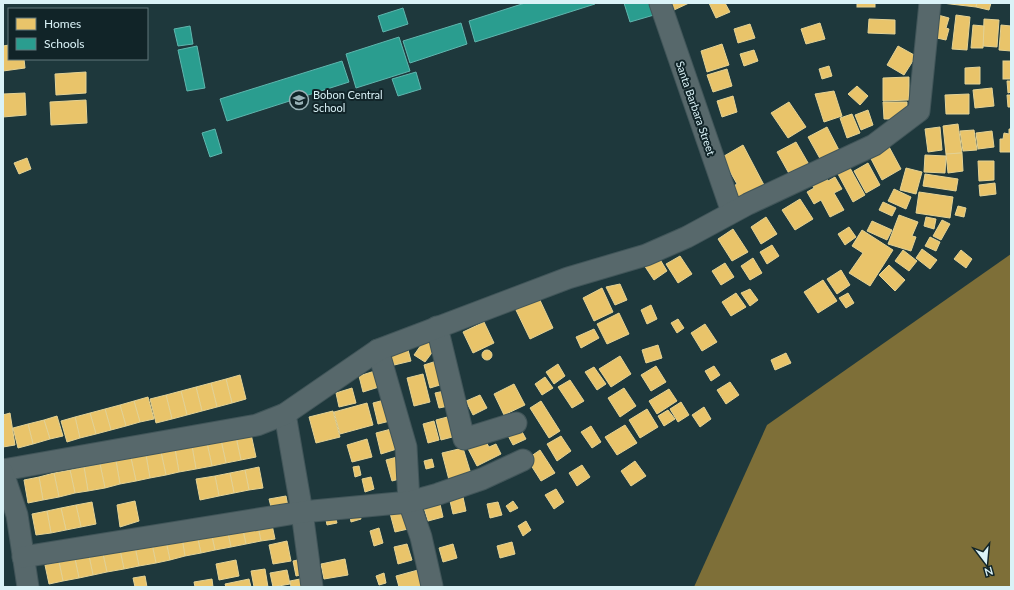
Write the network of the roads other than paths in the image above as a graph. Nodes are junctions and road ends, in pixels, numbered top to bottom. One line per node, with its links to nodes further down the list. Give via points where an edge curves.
1 (660, 3): 3 (street, Santa Barbara Street)
2 (930, 3): 3 (street, via 919,111 874,145)
3 (732, 212): 4 (street, via 687,237 646,255 568,278)
4 (437, 327): 5 (street); 7 (street, via 464,439)
5 (378, 350): 6 (street); 11 (street, via 406,447)
6 (285, 414): 9 (street, via 257,425); 12 (street)
7 (516, 423)
8 (523, 460): 11 (street, via 482,479)
9 (3, 470)
10 (3, 473): 13 (street, via 17,515)
11 (409, 502): 12 (street); 14 (street)
12 (302, 512): 13 (street); 16 (street)
13 (23, 557): 15 (street)
14 (432, 586)
15 (28, 587)
16 (312, 587)

